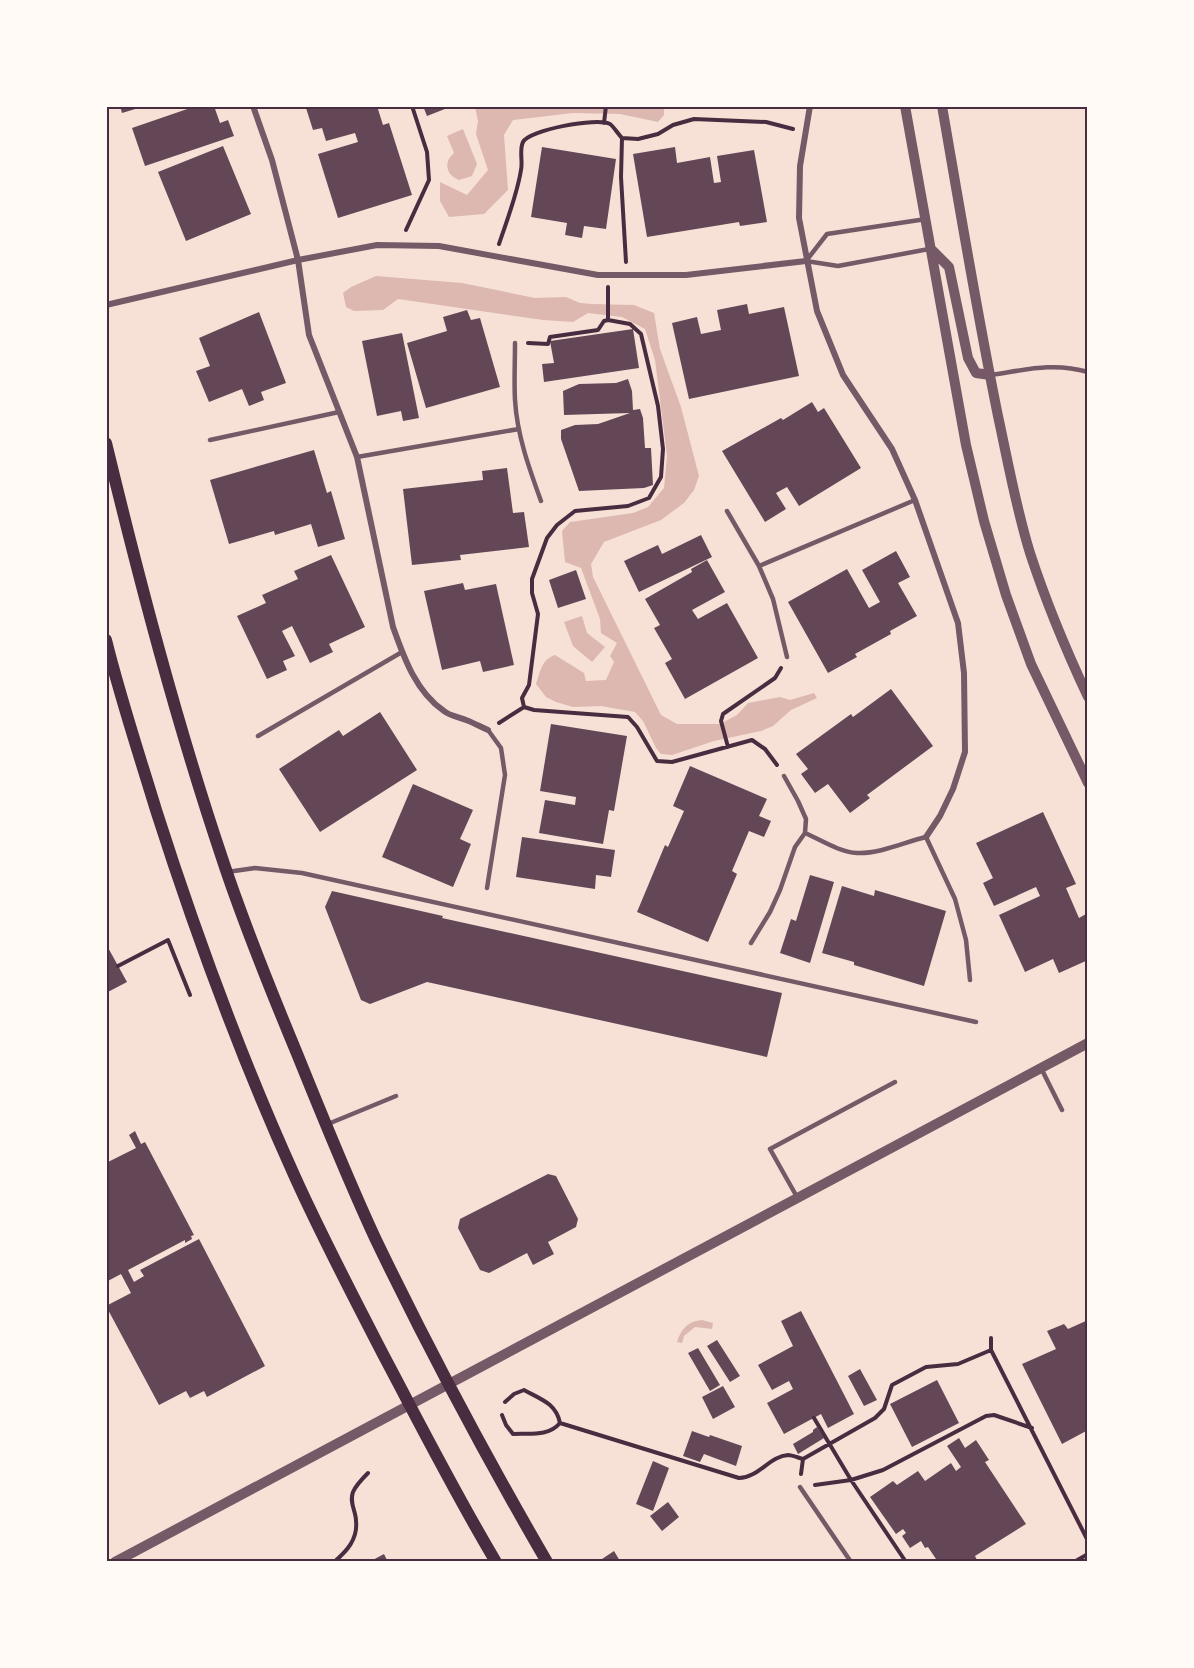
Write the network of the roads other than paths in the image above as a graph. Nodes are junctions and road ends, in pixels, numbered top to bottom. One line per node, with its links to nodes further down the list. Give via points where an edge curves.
1 (254, 106): 7 (street)
2 (810, 106): 8 (street, via 800,166 799,218)
3 (905, 106): 5 (street)
4 (942, 106): 12 (street)
5 (926, 219): 6 (street); 8 (lane, via 827,234)
6 (931, 249): 8 (lane, via 838,266); 12 (street, via 949,267 968,358 976,373); 29 (street, via 966,445 1006,596 1031,664)
7 (298, 260): 8 (street, via 377,245 439,246 598,275 686,274); 9 (street); 13 (street, via 309,335)
8 (806, 261): 18 (street, via 817,311 843,375 892,449)
9 (106, 304)
10 (515, 343): 14 (lane)
11 (1088, 372): 12 (lane, via 1042,366)
12 (990, 375): 25 (street, via 1030,553 1062,641)
13 (339, 412): 15 (lane); 17 (street)
14 (519, 429): 17 (lane); 19 (lane)
15 (210, 440)
16 (106, 443): 32 (main road, via 182,732)
17 (357, 457): 23 (street, via 393,627)
18 (915, 500): 21 (lane); 31 (street, via 958,623 964,673 965,752 953,789)
19 (541, 501)
20 (727, 511): 21 (lane)
21 (759, 566): 24 (lane, via 773,599)
22 (106, 640): 45 (main road, via 161,826 220,998 295,1177)
23 (402, 652): 26 (street, via 430,699 446,713); 27 (lane)
24 (787, 657)
25 (1088, 697)
26 (488, 730): 33 (lane, via 501,748 505,776)
27 (258, 736)
28 (784, 776): 30 (lane, via 806,819)
29 (1088, 783)
30 (805, 833): 31 (lane, via 857,853); 34 (lane, via 795,846 770,912)
31 (926, 837): 35 (lane, via 955,899 966,940)
32 (227, 872): 36 (lane, via 255,868 302,873); 42 (main road)
33 (487, 888)
34 (751, 943)
35 (970, 980)
36 (976, 1023)
37 (1088, 1043): 38 (street)
38 (1041, 1068): 41 (lane); 43 (street)
39 (895, 1082): 43 (lane, via 770,1149)
40 (396, 1096): 42 (lane)
41 (1062, 1110)
42 (326, 1125): 44 (main road, via 375,1238)
43 (797, 1197): 44 (street)
44 (447, 1384): 45 (street); 49 (main road)
45 (409, 1404): 47 (street); 48 (main road)
46 (800, 1488): 50 (lane)
47 (115, 1562)
48 (496, 1562)
49 (547, 1562)
50 (851, 1562)

